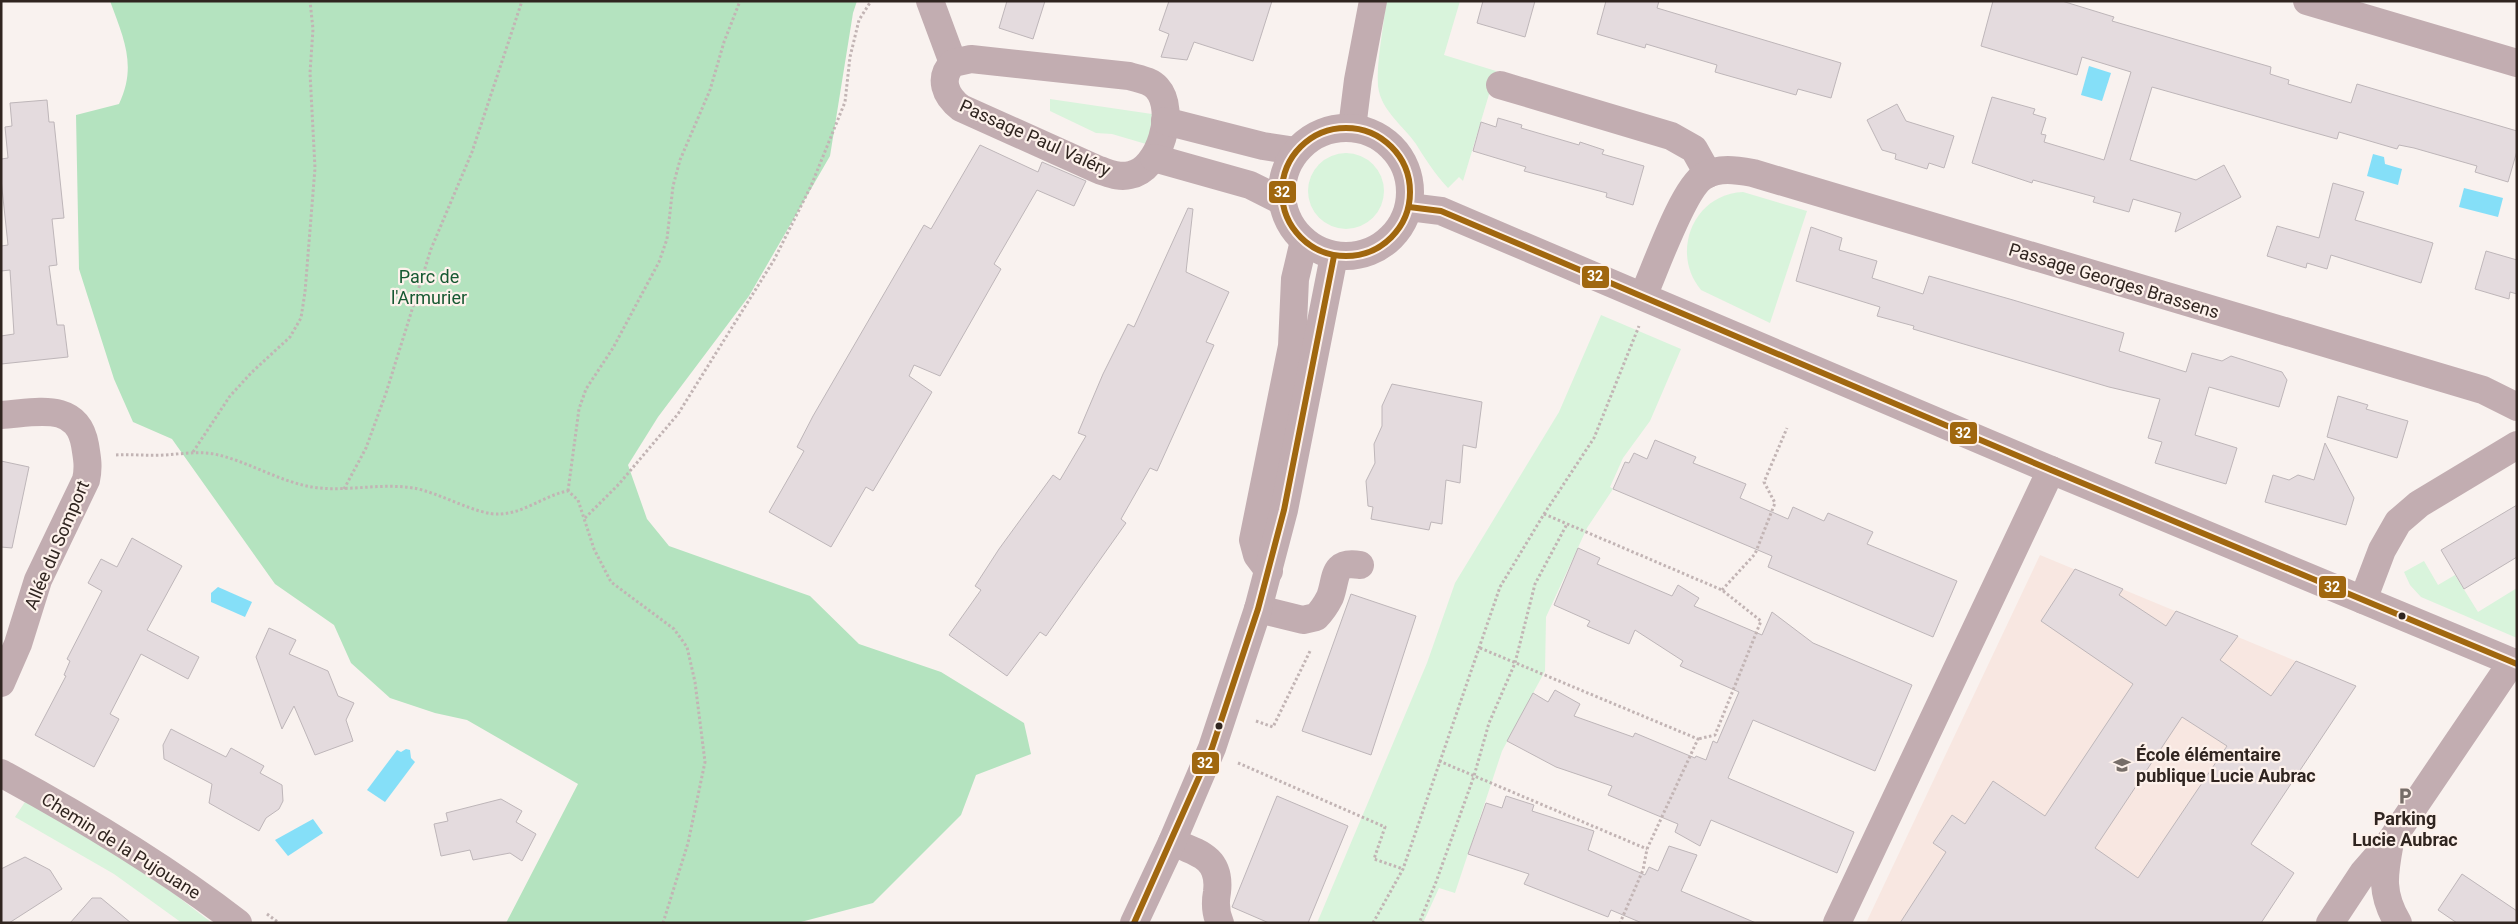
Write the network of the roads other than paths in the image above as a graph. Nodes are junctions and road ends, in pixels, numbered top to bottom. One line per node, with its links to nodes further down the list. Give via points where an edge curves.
1 (930, 1): 5 (street)
2 (1373, 1): 9 (street)
3 (2314, 2): 4 (street)
4 (2375, 11): 6 (street)
5 (953, 63): 8 (street, via 978,60 1145,80 1162,95); 11 (street, Passage Paul Valéry, via 947,68 944,84 951,100 961,108 1118,176 1130,176 1141,171)
6 (2517, 63)
7 (1500, 85): 12 (street, via 1672,136 1694,149)
8 (1165, 121): 10 (street); 11 (street)
9 (1352, 128): 10 (street, via 1332,129 1312,137); 14 (street, via 1378,136 1398,155 1409,180)
10 (1296, 151): 13 (street, via 1284,174)
11 (1154, 158): 13 (street, via 1250,185)
12 (1708, 174): 17 (street, via 1698,180 1689,192); 18 (street, Passage Georges Brassens, via 1722,170 1753,173 2482,390)
13 (1282, 201): 15 (street, via 1288,220)
14 (1409, 207): 16 (street, via 1399,229 1381,246 1358,256); 17 (street, via 1440,211)
15 (1304, 241): 16 (street); 23 (street, via 1295,279 1292,346 1253,540)
16 (1334, 256): 23 (street, via 1284,510)
17 (1643, 296): 21 (street)
18 (2517, 407)
19 (1, 415): 27 (street, Allée du Somport, via 56,412 67,415 81,431 88,458 86,480 38,580 18,644)
20 (2517, 445): 24 (street, via 2419,504 2398,522 2382,550)
21 (2051, 470): 24 (street); 34 (street)
22 (1360, 565): 25 (street, via 1343,565 1338,570 1330,596 1316,617 1303,620)
23 (1268, 571): 25 (street)
24 (2363, 600): 26 (street)
25 (1258, 609): 29 (street, via 1212,748)
26 (2515, 663): 30 (street)
27 (1, 683)
28 (1, 773): 31 (street, Chemin de la Pujouane, via 141,853)
29 (1172, 842): 32 (street); 33 (street, via 1203,855 1211,862 1217,873 1215,906)
30 (2390, 842): 35 (street, via 2363,873); 36 (street, via 2384,888 2389,908)
31 (238, 923)
32 (1134, 923)
33 (1220, 923)
34 (1837, 923)
35 (2330, 923)
36 (2398, 923)

